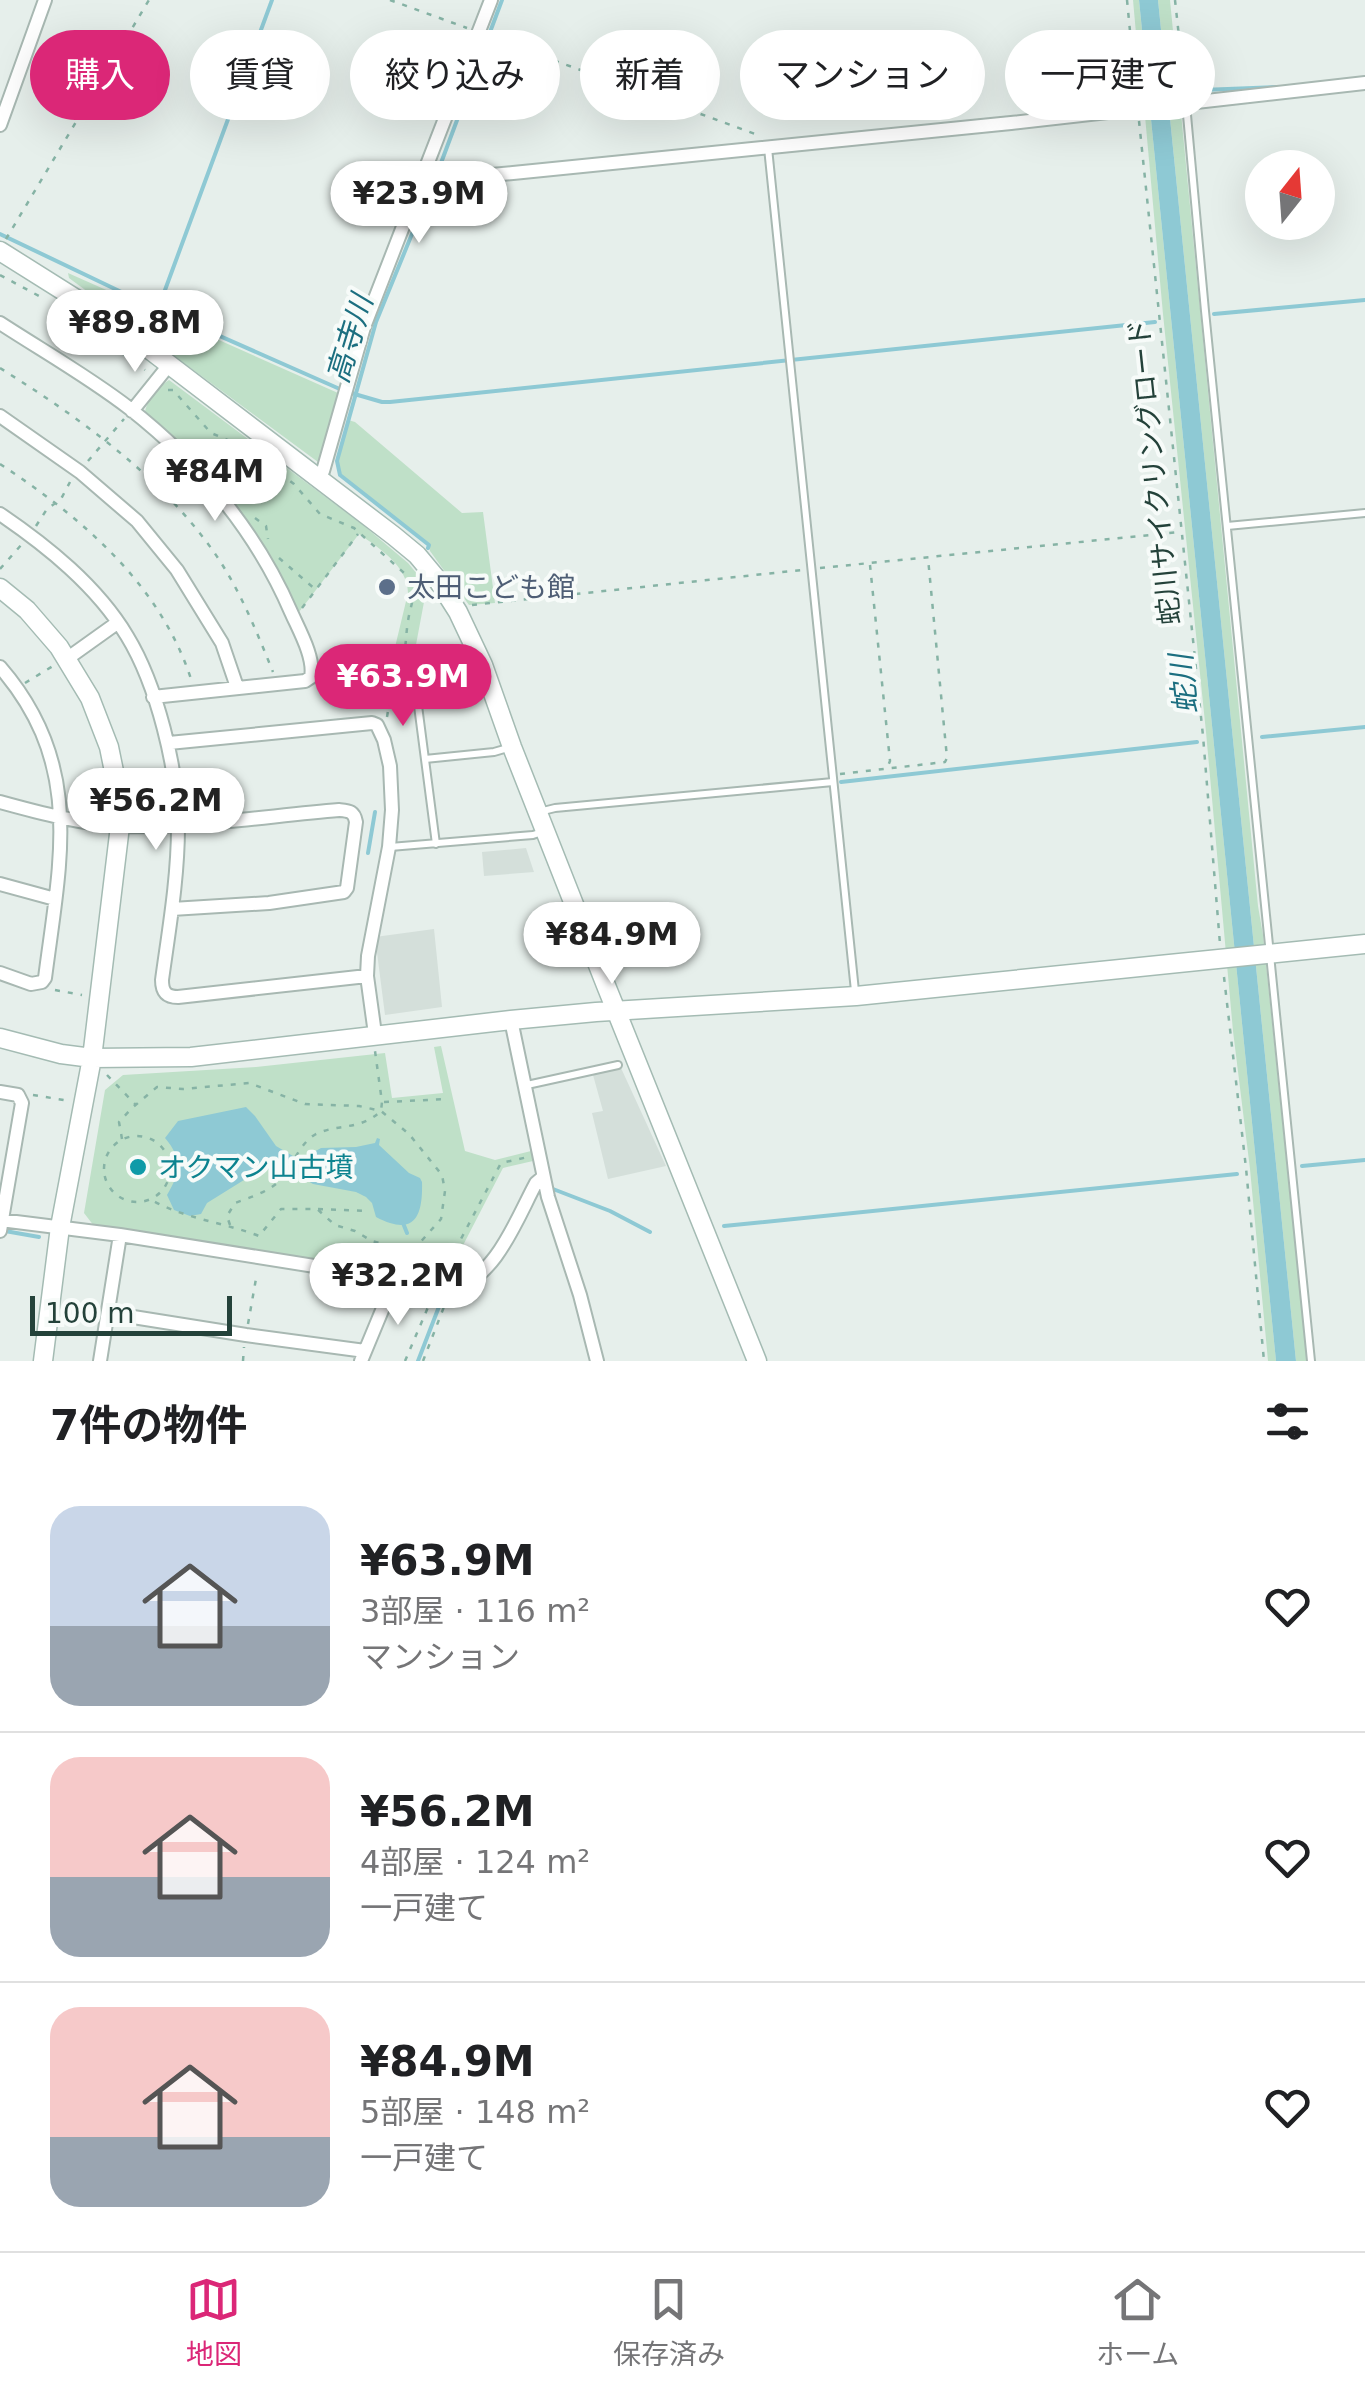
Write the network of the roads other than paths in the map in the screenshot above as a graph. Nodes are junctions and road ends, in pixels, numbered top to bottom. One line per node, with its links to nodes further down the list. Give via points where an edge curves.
1 (46, 0): 7 (street)
2 (490, 0): 9 (street)
3 (1365, 83): 4 (street)
4 (1215, 100)
5 (1018, 120): 8 (street)
6 (1186, 120): 18 (lane)
7 (0, 125)
8 (768, 147): 9 (street); 29 (lane)
9 (422, 179): 15 (street, via 364,327)
10 (0, 250): 12 (street)
11 (0, 323): 13 (street)
12 (169, 365): 13 (street); 15 (street)
13 (132, 411): 23 (street, via 225,502 292,615 310,677)
14 (0, 416): 23 (street, via 137,522 222,643)
15 (319, 478): 27 (street, via 437,579 483,665)
16 (1365, 512): 18 (lane)
17 (0, 514): 20 (street, via 87,585)
18 (1227, 526): 41 (lane)
19 (0, 588): 21 (street, via 27,610)
20 (117, 623): 21 (street); 24 (street)
21 (63, 660): 34 (street, via 90,698 109,747)
22 (0, 667): 31 (street, via 46,742)
23 (238, 687): 24 (street)
24 (153, 696): 26 (street)
25 (417, 698): 28 (lane)
26 (169, 744): 33 (street); 36 (street, via 377,725 390,766)
27 (512, 746): 28 (lane); 32 (street)
28 (426, 759): 35 (lane)
29 (834, 778): 32 (lane, via 555,808); 44 (lane)
30 (0, 802): 31 (street)
31 (62, 818): 34 (street); 38 (street)
32 (541, 821): 35 (lane, via 533,834); 45 (street)
33 (178, 824): 34 (street); 39 (street); 39 (street, via 338,810 350,810 356,822 344,892)
34 (120, 826): 49 (street)
35 (436, 844): 36 (lane)
36 (389, 847): 43 (street)
37 (0, 884): 38 (street)
38 (55, 899): 42 (street, via 45,978 31,984)
39 (172, 909): 43 (street, via 162,988 170,997)
40 (1365, 944): 41 (street)
41 (1269, 954): 44 (street); 65 (lane)
42 (0, 973)
43 (367, 976): 48 (street)
44 (856, 996): 45 (street)
45 (617, 1011): 46 (street); 64 (street)
46 (511, 1020): 48 (street); 51 (street)
47 (0, 1038): 49 (street)
48 (375, 1041): 49 (street)
49 (92, 1058): 56 (street)
50 (618, 1065): 51 (lane)
51 (524, 1086): 54 (street)
52 (0, 1092): 53 (street, via 18,1095 22,1104)
53 (5, 1176): 55 (street)
54 (544, 1177): 58 (street, via 490,1266 474,1279 452,1288); 63 (street)
55 (1, 1224): 56 (street)
56 (60, 1227): 57 (street); 61 (street)
57 (120, 1234): 58 (street); 59 (street)
58 (395, 1279): 60 (street)
59 (108, 1313): 60 (street); 62 (street)
60 (363, 1356)
61 (43, 1361)
62 (100, 1361)
63 (598, 1361)
64 (757, 1361)
65 (1311, 1361)

